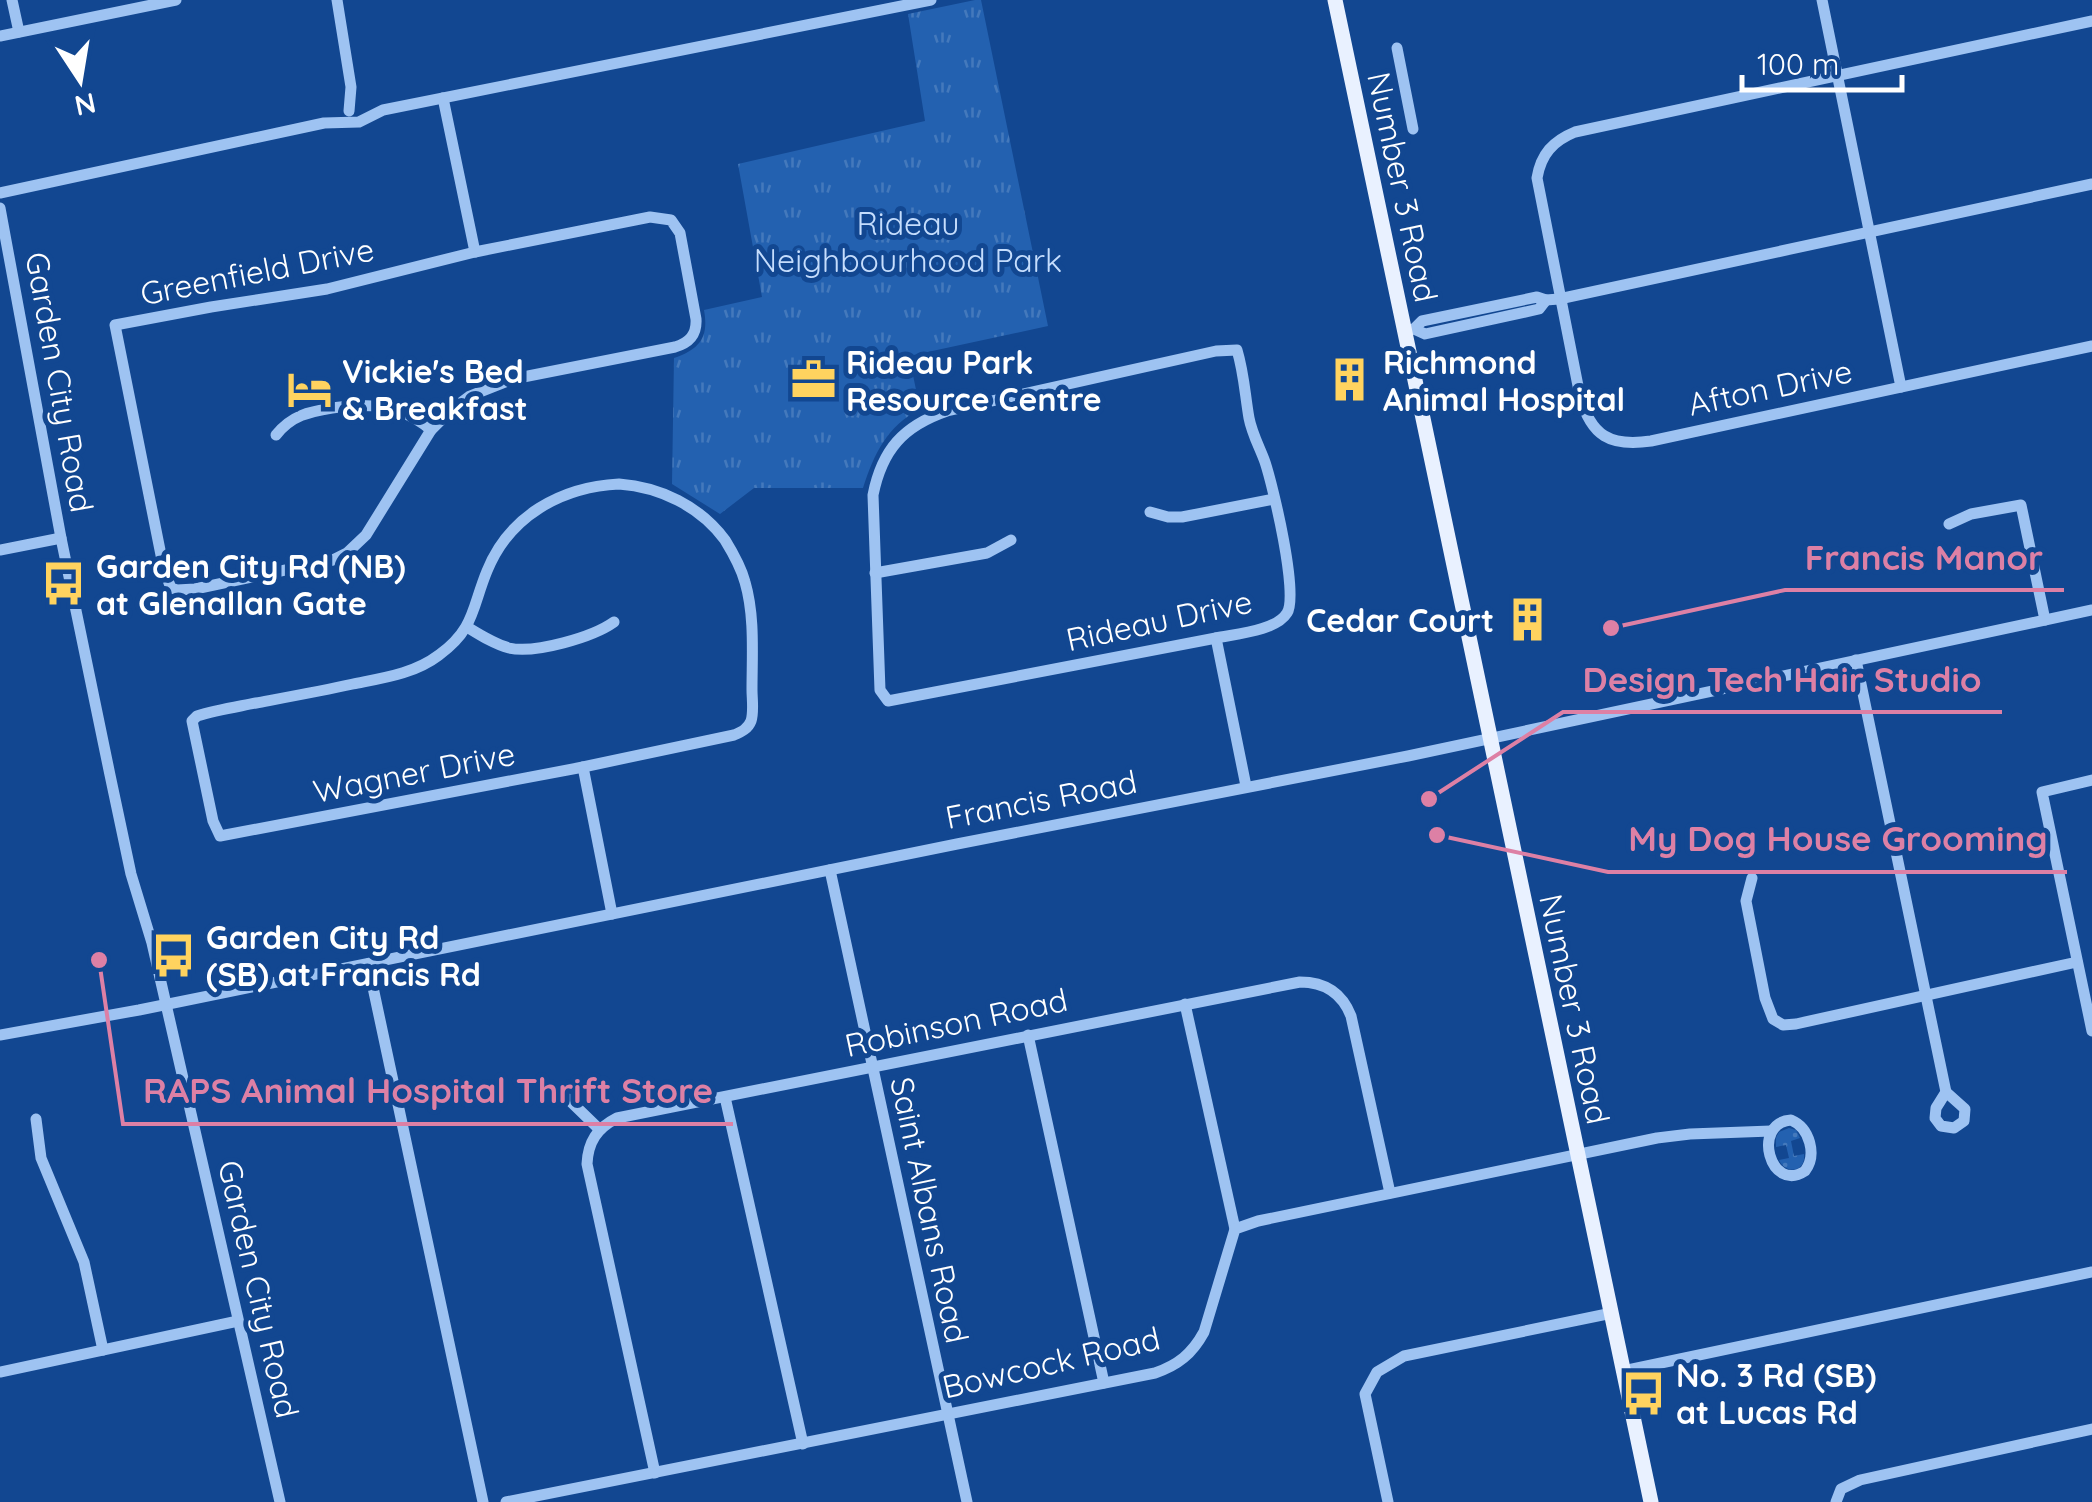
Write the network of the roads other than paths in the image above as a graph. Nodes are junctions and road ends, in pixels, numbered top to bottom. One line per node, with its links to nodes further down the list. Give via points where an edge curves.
1 (12, 0): 8 (street)
2 (176, 0): 8 (street)
3 (336, 0): 13 (street)
4 (931, 0): 12 (street)
5 (1335, 0): 21 (main road, Number 3 Road)
6 (1822, 0): 11 (street)
7 (2092, 21): 11 (street)
8 (19, 32): 9 (street)
9 (0, 36)
10 (1396, 48): 14 (street)
11 (1837, 75): 18 (street); 20 (street, via 1588,129 1554,143 1537,178)
12 (443, 98): 13 (street); 19 (street)
13 (357, 113): 16 (street)
14 (1414, 129)
15 (2092, 184): 18 (street)
16 (0, 192)
17 (0, 208): 29 (street, Garden City Road)
18 (1869, 232): 20 (street); 23 (street)
19 (476, 252): 24 (street, Greenfield Drive, via 650,217 671,220 680,233 696,329 675,347 496,384 459,404); 24 (street, Greenfield Drive, via 327,289 116,326 171,588 196,589 347,553 366,535)
20 (1553, 299): 21 (street, via 1539,309 1445,330); 23 (street, Afton Drive, via 1584,409 1599,433 1618,442 1651,441)
21 (1410, 330): 39 (main road, Number 3 Road)
22 (2092, 346): 23 (street, Afton Drive)
23 (1901, 387)
24 (432, 430): 25 (street, via 394,409 364,404 303,414)
25 (276, 434)
26 (1274, 499): 27 (street, via 1182,517); 32 (street, Rideau Drive, via 1249,419 1238,350 1216,351 951,410 912,427 896,440 877,477); 37 (street, Rideau Drive, via 1290,578 1289,611 1276,624)
27 (1150, 512)
28 (1949, 524): 34 (street, via 2021,506)
29 (61, 538): 31 (street); 50 (street, Garden City Road, via 131,874)
30 (1011, 540): 32 (street, via 987,553)
31 (0, 550)
32 (875, 573): 37 (street, Rideau Drive, via 880,690 888,702)
33 (2092, 610): 34 (street, Francis Road)
34 (2045, 620): 38 (street, Francis Road)
35 (614, 622): 36 (street, via 587,637 520,650)
36 (467, 627): 40 (street, Wagner Drive, via 498,549 540,507 562,495 619,484 651,489 698,512 722,536 748,596 747,727 734,736); 40 (street, Wagner Drive, via 437,658 406,672 192,721 220,836)
37 (1216, 638): 42 (street)
38 (1856, 660): 39 (street, Francis Road); 48 (street)
39 (1491, 739): 42 (street, Francis Road); 61 (main road, Number 3 Road)
40 (582, 767): 45 (street)
41 (2092, 780): 46 (street, via 2042,792)
42 (1246, 786): 43 (street, Francis Road)
43 (830, 870): 45 (street, Francis Road); 54 (street, Saint Albans Road)
44 (1752, 878): 48 (street, via 1746,899 1775,1021 1796,1024)
45 (612, 914): 47 (street, Francis Road)
46 (2077, 962): 48 (street); 51 (street)
47 (368, 964): 50 (street, Francis Road); 76 (street)
48 (1926, 994): 55 (street)
49 (1185, 1004): 53 (street, Robinson Road); 62 (street, Robinson Road, via 1300,982 1338,994 1351,1016); 63 (street)
50 (166, 1005): 52 (street, Francis Road); 66 (street, Garden City Road)
51 (2092, 1031)
52 (0, 1035)
53 (1028, 1035): 54 (street, Robinson Road); 70 (street)
54 (871, 1068): 57 (street, Robinson Road); 71 (street, Saint Albans Road)
55 (1946, 1092)
56 (566, 1097): 60 (street)
57 (725, 1097): 60 (street, Robinson Road, via 617,1118); 73 (street)
58 (36, 1119): 67 (street, via 40,1158 84,1262)
59 (1771, 1131): 59 (street, via 1777,1170 1788,1177 1802,1174 1812,1159 1803,1127 1788,1120); 61 (street, via 1668,1136)
60 (596, 1134): 74 (street, via 587,1164)
61 (1578, 1156): 62 (street); 65 (main road, Number 3 Road)
62 (1390, 1193): 63 (street)
63 (1235, 1229): 70 (street, Bowcock Road, via 1204,1332 1191,1352 1168,1368)
64 (2092, 1272): 68 (street)
65 (1612, 1313): 68 (main road, Number 3 Road); 79 (street, via 1404,1356 1377,1372 1365,1394)
66 (238, 1321): 67 (street); 75 (street, Garden City Road)
67 (103, 1350): 69 (street)
68 (1624, 1371): 80 (main road, Number 3 Road)
69 (0, 1372)
70 (1104, 1383): 71 (street, Bowcock Road)
71 (948, 1415): 73 (street, Bowcock Road); 78 (street, Saint Albans Road)
72 (2092, 1430): 81 (street, via 1860,1480 1844,1486)
73 (803, 1444): 74 (street, Bowcock Road)
74 (655, 1473): 77 (street, Bowcock Road)
75 (280, 1502)
76 (483, 1502)
77 (506, 1502)
78 (967, 1502)
79 (1388, 1502)
80 (1651, 1502)
81 (1836, 1502)

